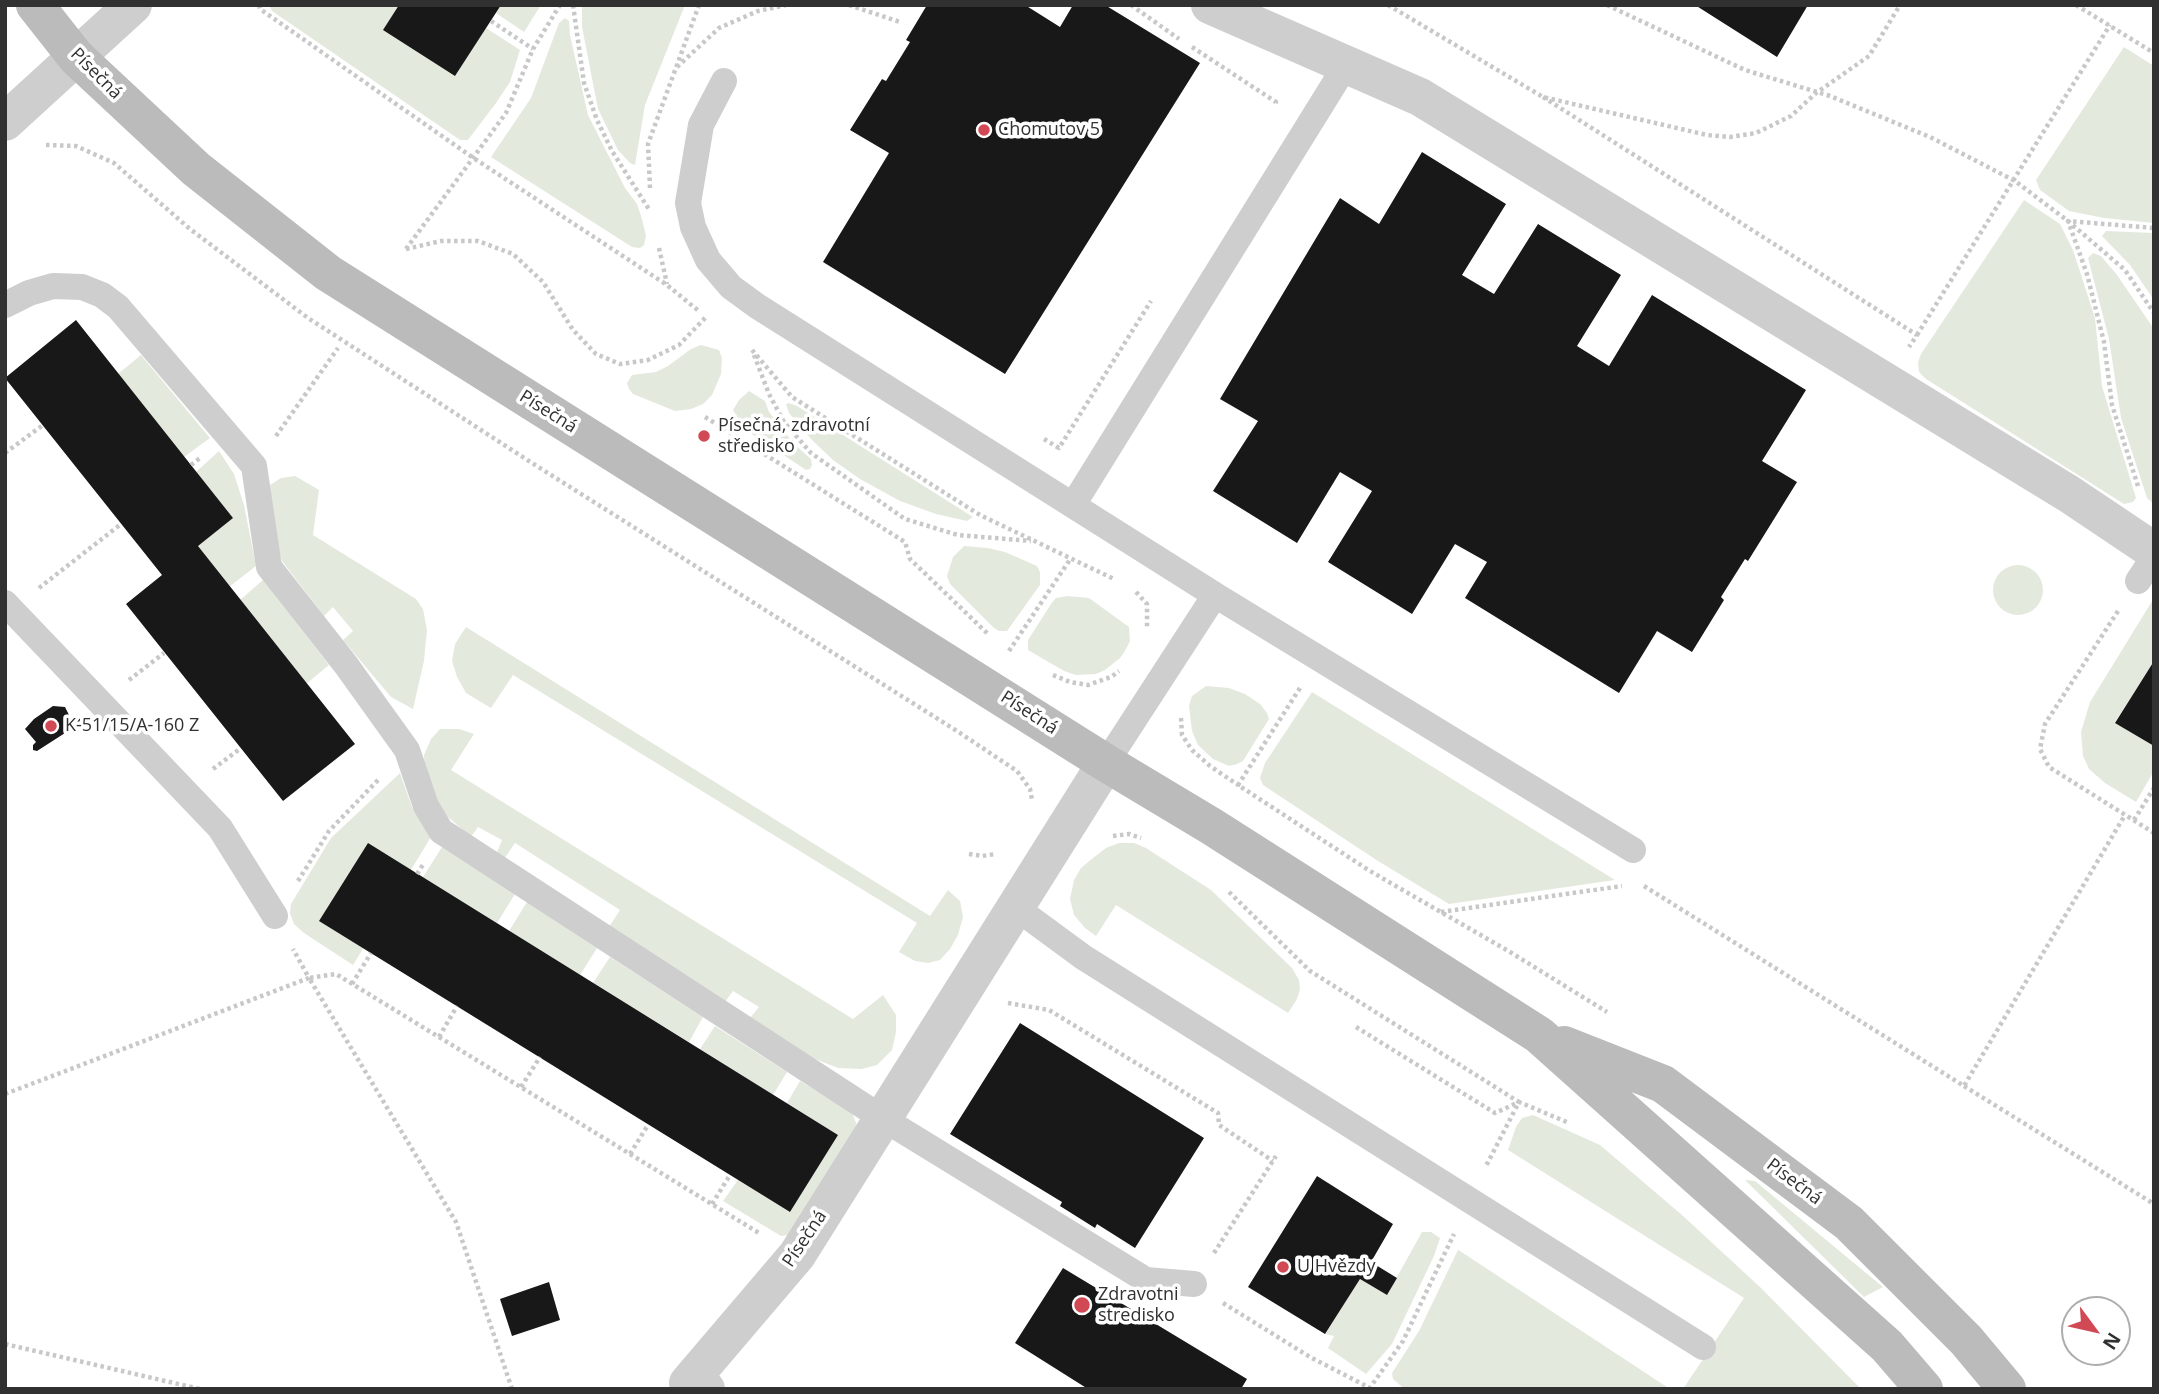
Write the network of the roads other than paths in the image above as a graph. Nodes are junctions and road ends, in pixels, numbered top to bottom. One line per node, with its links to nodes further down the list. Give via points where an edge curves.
1 (34, 5): 4 (street, Písečná)
2 (133, 5): 4 (street)
3 (1210, 5): 5 (street)
4 (76, 57): 7 (street); 13 (street, Písečná, via 196,169 328,273)
5 (1346, 65): 9 (lane); 10 (street, via 1420,97 2069,494)
6 (724, 81): 9 (lane, via 701,125 688,203 708,260 731,287 757,306)
7 (5, 122)
8 (5, 305): 18 (lane, via 53,286 102,295 118,307 254,466 269,567 407,750 426,806 441,831)
9 (1073, 505): 11 (lane)
10 (2144, 556)
11 (1214, 595): 13 (lane); 14 (lane)
12 (8, 606): 16 (lane, via 220,828)
13 (1106, 762): 15 (street, Písečná); 17 (street, Písečná)
14 (1633, 850)
15 (1015, 907): 18 (street, Písečná); 20 (lane, via 1083,957)
16 (275, 916)
17 (1539, 1035): 22 (street, Písečná, via 1887,1346); 23 (street, Písečná, via 1662,1084 1849,1223 1966,1340)
18 (882, 1118): 19 (lane, via 1146,1280); 21 (street, Písečná, via 797,1255)
19 (1194, 1284)
20 (1703, 1347)
21 (697, 1386)
22 (1924, 1389)
23 (2007, 1389)

